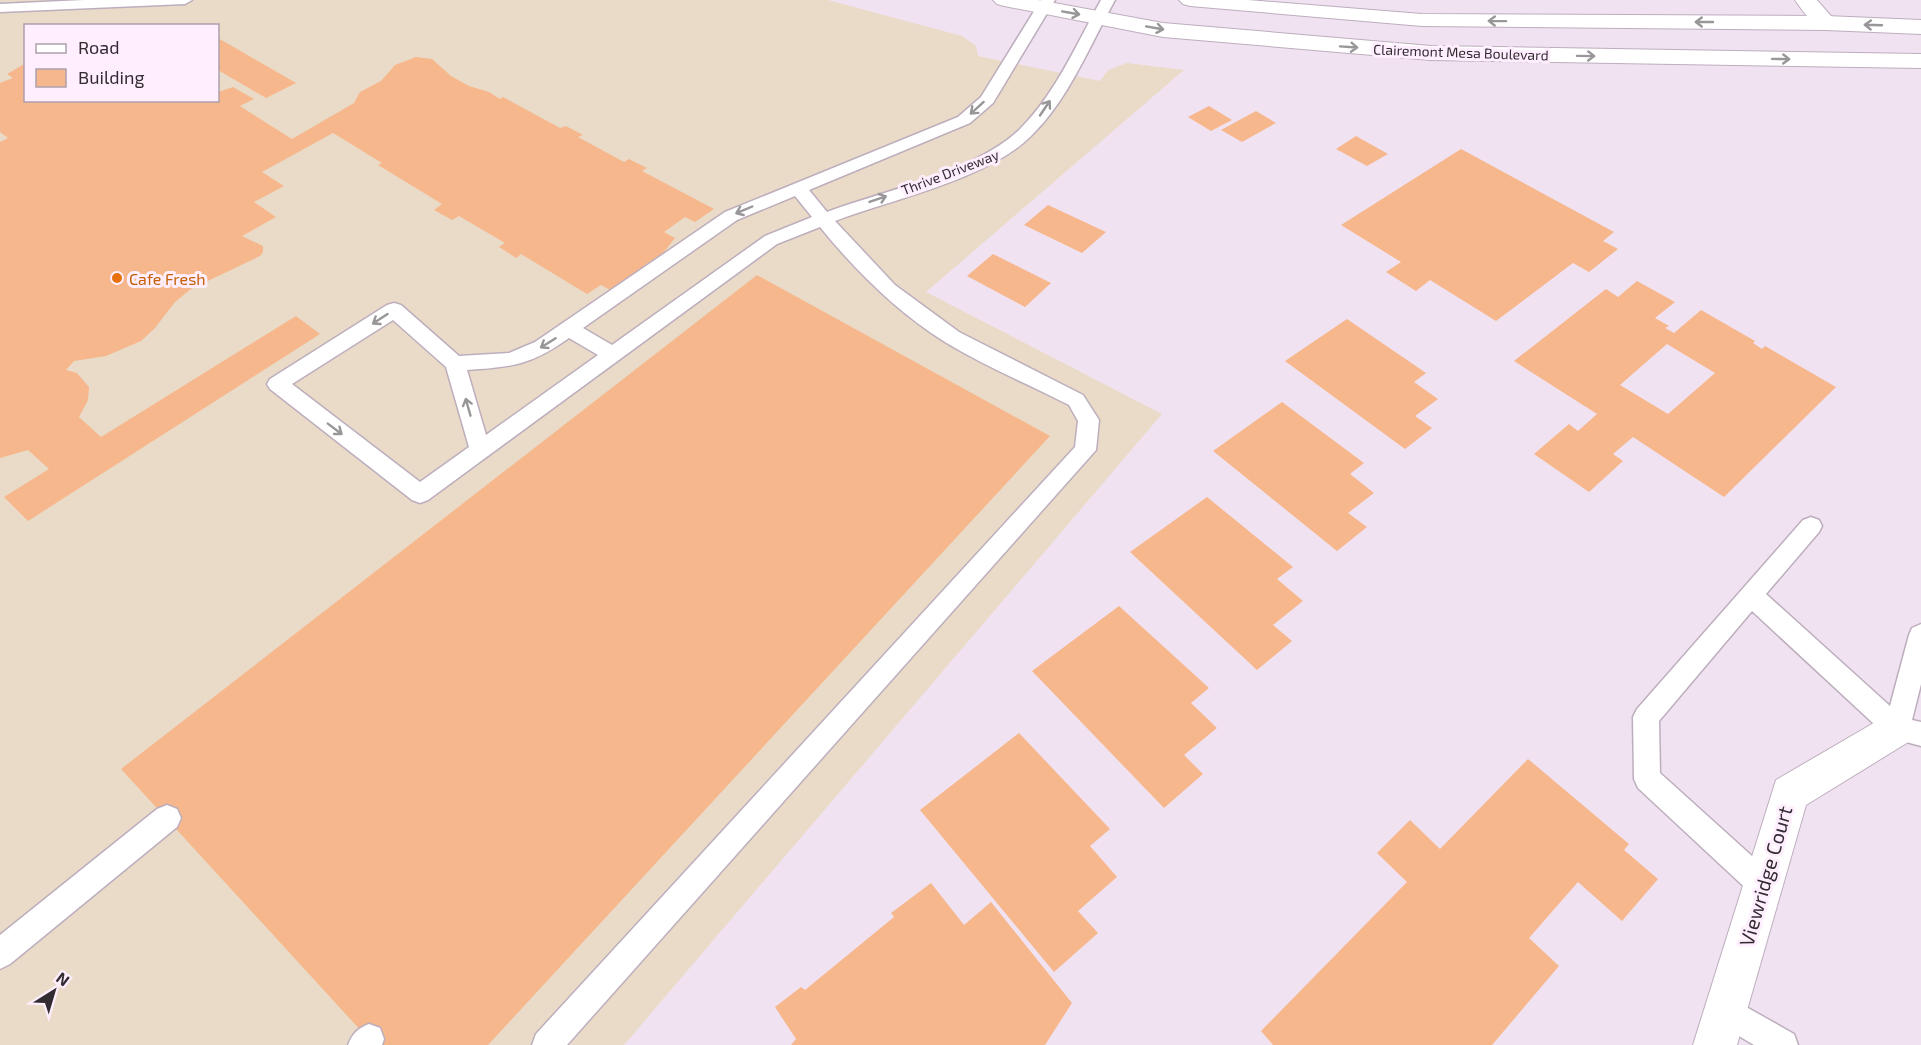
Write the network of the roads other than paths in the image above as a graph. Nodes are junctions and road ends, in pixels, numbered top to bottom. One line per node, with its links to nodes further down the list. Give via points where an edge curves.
1 (185, 0): 6 (lane)
2 (1004, 0): 5 (main road, Clairemont Mesa Boulevard)
3 (1190, 0): 8 (main road, Clairemont Mesa Boulevard, one-way to 3, via 1422,20)
4 (1806, 0): 8 (main road)
5 (1046, 4): 7 (main road, Clairemont Mesa Boulevard, one-way to 7); 11 (lane, one-way to 11, via 987,100 964,120)
6 (0, 8)
7 (1103, 9): 10 (main road, Clairemont Mesa Boulevard, one-way to 10, via 1163,30 1431,53); 12 (lane, Thrive Driveway, one-way to 7, via 1001,153 1044,111)
8 (1826, 23): 9 (main road, Clairemont Mesa Boulevard, one-way to 8)
9 (1921, 27)
10 (1921, 62)
11 (798, 187): 12 (lane); 13 (lane, one-way to 13, via 731,216)
12 (823, 218): 14 (lane, Thrive Driveway, via 771,240); 25 (lane, via 888,290 952,337 1076,400 1089,420 1085,450)
13 (570, 329): 14 (lane); 15 (lane, one-way to 15, via 511,360)
14 (613, 355): 16 (lane, Thrive Driveway)
15 (455, 364): 16 (lane, one-way to 15); 16 (lane, Thrive Driveway, one-way to 16, via 394,310 277,384 420,494)
16 (480, 450)
17 (1811, 526): 18 (lane)
18 (1751, 595): 20 (lane); 22 (lane, via 1646,717 1647,779)
19 (1921, 635): 20 (lane)
20 (1909, 732): 22 (main road, Viewridge Court, via 1790,793)
21 (167, 818): 23 (lane)
22 (1763, 885): 24 (main road, Viewridge Court)
23 (0, 954)
24 (1720, 1028): 26 (lane)
25 (548, 1045)
26 (1783, 1045)

